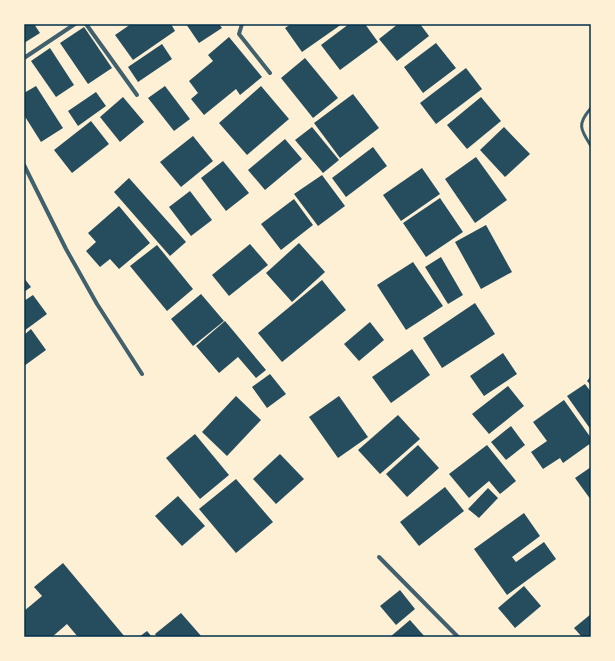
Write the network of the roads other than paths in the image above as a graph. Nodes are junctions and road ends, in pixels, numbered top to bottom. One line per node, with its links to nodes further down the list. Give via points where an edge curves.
1 (75, 24): 4 (street)
2 (86, 24): 6 (street)
3 (242, 24): 5 (street, via 239,34)
4 (24, 58)
5 (270, 73)
6 (137, 95)
7 (591, 108): 8 (lane, via 583,117 581,131)
8 (591, 146)
9 (24, 165): 10 (street, via 97,304)
10 (142, 374)
11 (379, 557): 12 (street)
12 (458, 637)

